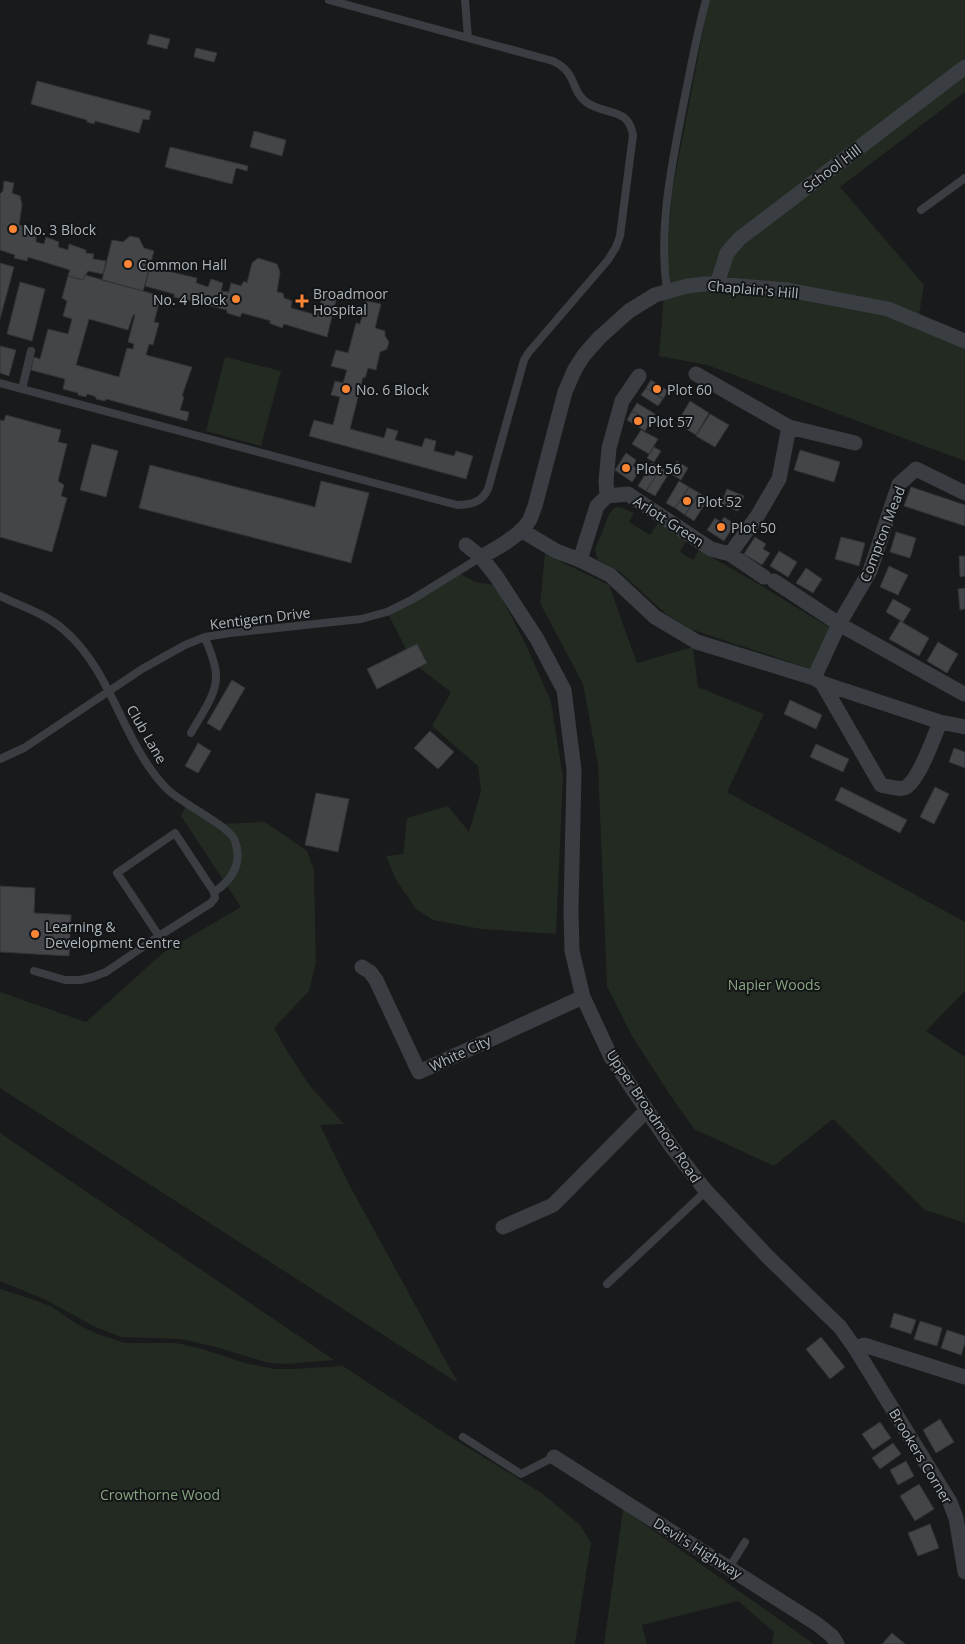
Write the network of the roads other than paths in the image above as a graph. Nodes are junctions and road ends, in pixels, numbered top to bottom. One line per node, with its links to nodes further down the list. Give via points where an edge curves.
1 (329, 0): 4 (lane)
2 (465, 0): 4 (lane)
3 (706, 0): 9 (lane, via 668,189 663,266)
4 (468, 38): 15 (lane, via 560,64 570,74 584,100 626,118 634,135 616,247 524,360 488,489 477,502 457,505)
5 (965, 67): 8 (street, School Hill, via 739,239 727,253)
6 (965, 178): 7 (lane)
7 (921, 210)
8 (717, 284): 9 (street, Chaplain's Hill); 10 (street, Chaplain's Hill, via 788,290 888,309)
9 (667, 291): 20 (street, Chaplain's Hill, via 629,312 600,338 575,369 565,392 535,506)
10 (965, 341)
11 (31, 351): 15 (lane)
12 (696, 374): 16 (street)
13 (639, 376): 19 (street, via 622,401 612,438)
14 (0, 383): 15 (lane)
15 (22, 389)
16 (789, 427): 17 (street); 22 (street, via 779,479)
17 (855, 444)
18 (965, 493): 26 (street, Compton Mead, via 916,469 899,484 870,571)
19 (607, 496): 22 (street, Arlott Green, via 628,494 711,549); 24 (street, via 597,506)
20 (522, 530): 23 (street, Chaplain's Hill); 24 (street, via 556,552)
21 (466, 544): 23 (street, Upper Broadmoor Road)
22 (730, 554): 26 (street, Arlott Green)
23 (482, 557): 27 (lane, Kentigern Drive, via 387,612 361,619); 39 (street, Upper Broadmoor Road, via 537,639 564,690 574,770 572,951)
24 (580, 560): 28 (street, via 610,575 656,616 697,642)
25 (0, 596): 29 (lane, Club Lane, via 63,629 80,646)
26 (839, 624): 28 (street, Compton Mead); 30 (street)
27 (206, 638): 29 (lane, Kentigern Drive, via 185,645); 33 (lane, via 214,664 215,684)
28 (818, 681): 31 (street); 31 (street, via 881,785 906,787 916,777)
29 (109, 691): 34 (lane, Kentigern Drive, via 24,748); 35 (lane, Club Lane, via 126,729 167,789 228,830 235,839 238,866 232,877)
30 (964, 694)
31 (940, 722): 32 (street)
32 (965, 727)
33 (191, 733)
34 (0, 759)
35 (214, 892): 36 (lane, Club Lane, via 215,898 211,903); 36 (lane, via 175,834 117,873)
36 (159, 936): 38 (lane, Club Lane, via 106,972 93,977 66,980)
37 (362, 967): 39 (street, White City, via 376,980 419,1072)
38 (34, 971)
39 (583, 997): 40 (street, Upper Broadmoor Road, via 611,1057)
40 (647, 1110): 41 (street, Upper Broadmoor Road); 42 (street, via 553,1205)
41 (706, 1191): 43 (lane); 44 (street, Upper Broadmoor Road, via 840,1327)
42 (503, 1227)
43 (607, 1284)
44 (855, 1348): 45 (street, via 864,1344); 50 (street, Brookers Corner, via 950,1502 956,1518)
45 (965, 1377)
46 (463, 1437): 47 (lane, via 521,1474)
47 (554, 1458): 49 (street, Devil's Highway)
48 (745, 1542): 49 (lane)
49 (729, 1568): 51 (street, Devil's Highway, via 817,1624)
50 (965, 1572)
51 (837, 1644)

